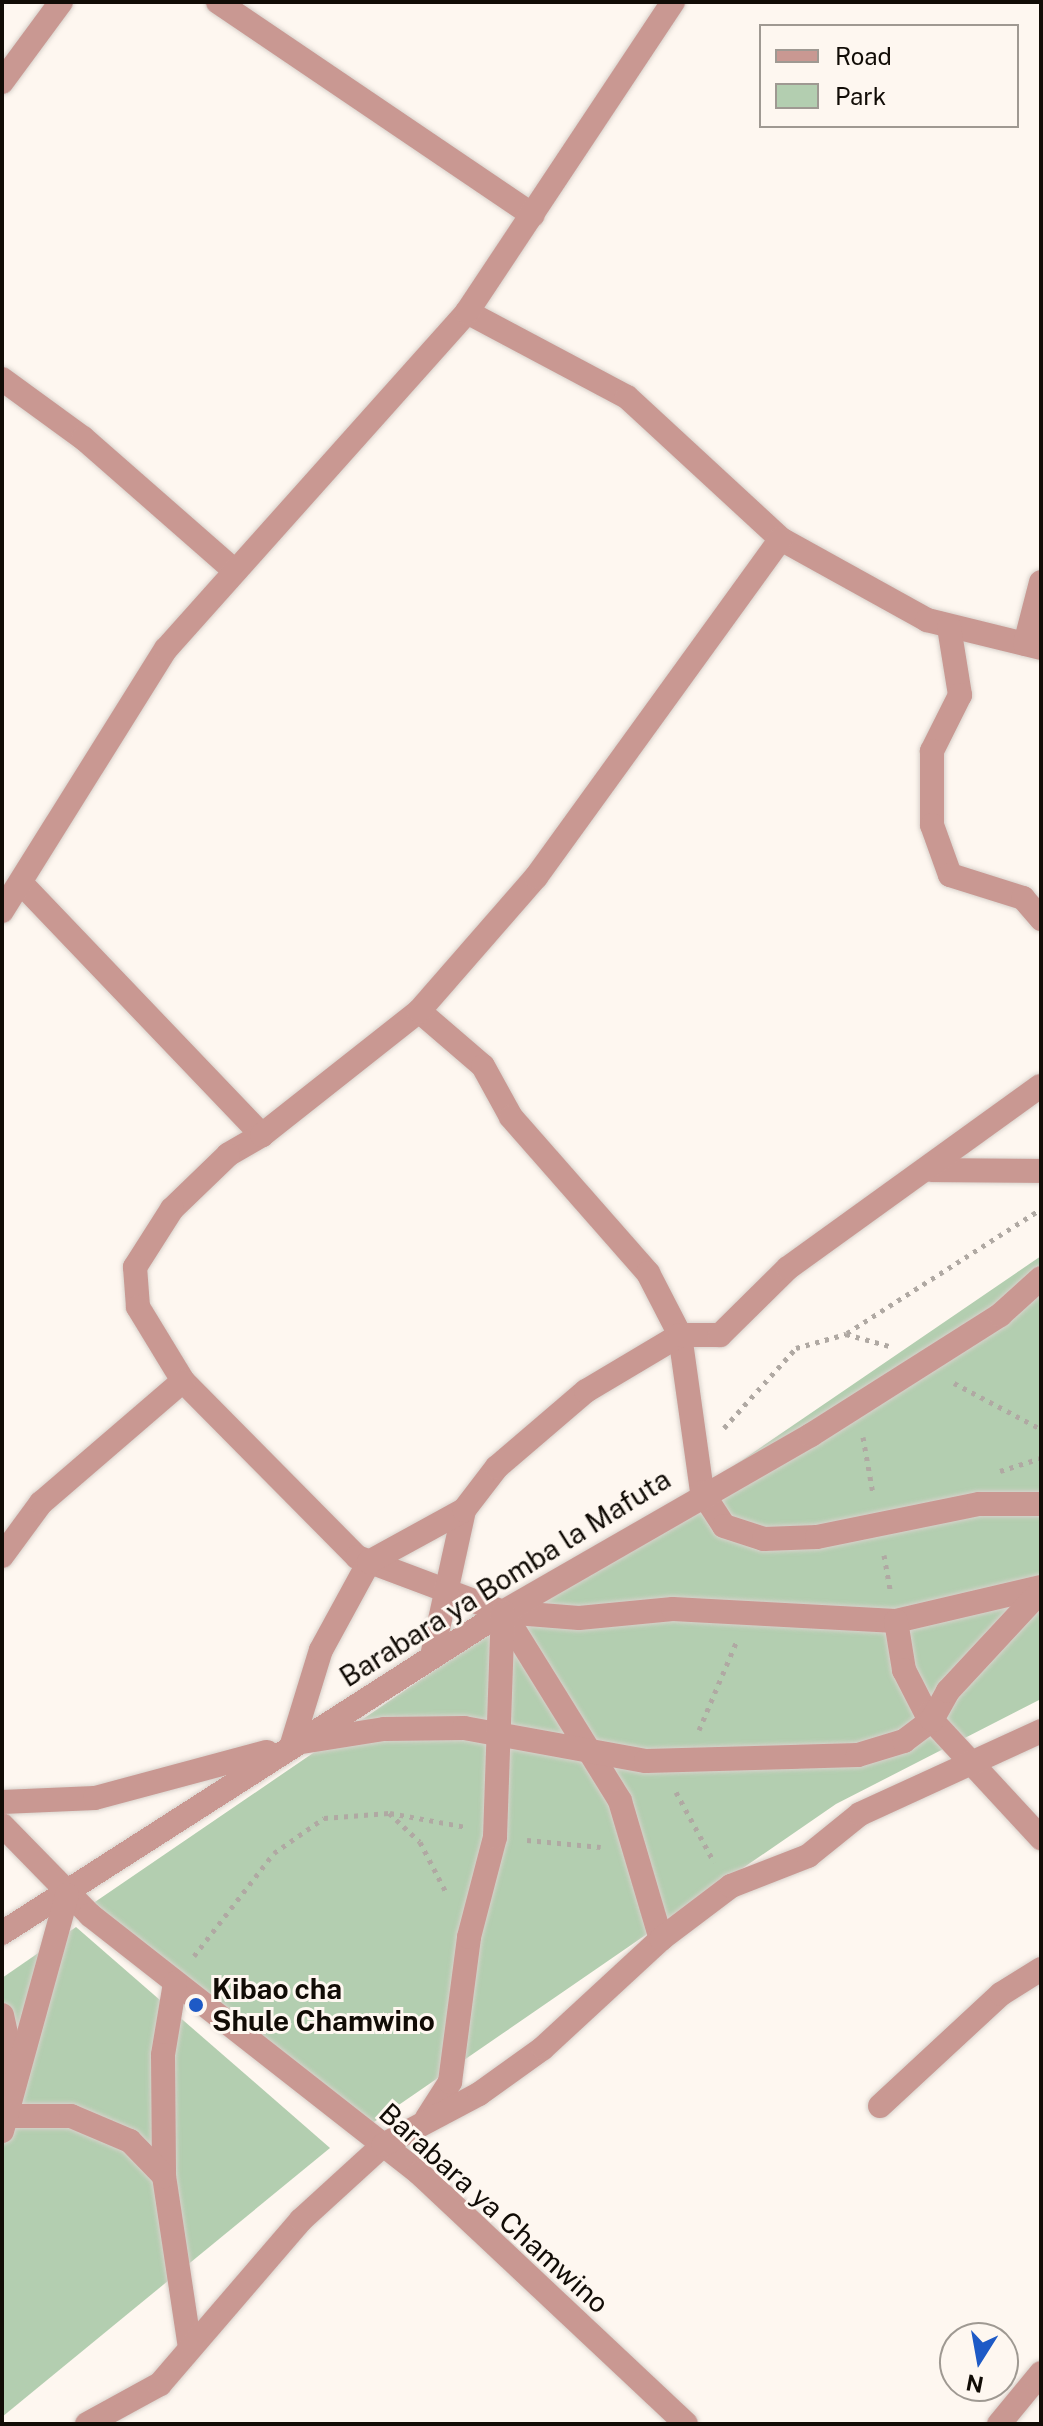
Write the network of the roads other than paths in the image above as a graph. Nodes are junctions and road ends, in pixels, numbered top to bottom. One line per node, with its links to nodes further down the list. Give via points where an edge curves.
1 (61, 2): 4 (street)
2 (218, 2): 5 (street)
3 (673, 2): 5 (street)
4 (2, 82)
5 (533, 215): 6 (street, via 492,266)
6 (467, 312): 8 (street, via 627,397); 9 (street)
7 (2, 379): 9 (street, via 83,438)
8 (781, 539): 11 (street); 16 (street, via 536,877)
9 (235, 571): 13 (street, via 166,649)
10 (1041, 582): 12 (street)
11 (949, 627): 12 (street); 15 (street, via 960,695 932,751 932,825 950,875 1023,898)
12 (1033, 646)
13 (21, 883): 14 (street); 18 (street)
14 (2, 911)
15 (1041, 919)
16 (419, 1011): 18 (street); 22 (street, via 483,1066 511,1117 648,1273)
17 (1040, 1086): 19 (street)
18 (262, 1135): 23 (street, via 228,1155 172,1209 135,1267 138,1307)
19 (932, 1170): 20 (street); 22 (street, via 788,1268 720,1335)
20 (1041, 1171)
21 (1041, 1278): 24 (street, Barabara ya Bomba la Mafuta, via 1000,1315 811,1435)
22 (680, 1335): 24 (street); 26 (street, via 586,1391 497,1467)
23 (183, 1381): 27 (street, via 41,1503); 28 (street)
24 (702, 1492): 25 (street, via 724,1526 764,1539 817,1537 979,1504); 31 (street, Barabara ya Bomba la Mafuta)
25 (1041, 1504)
26 (464, 1510): 28 (street); 30 (street)
27 (2, 1556)
28 (369, 1562): 30 (street); 37 (street, via 321,1650)
29 (1041, 1589): 32 (street); 34 (street, via 948,1691)
30 (449, 1593): 31 (street); 33 (street)
31 (503, 1612): 32 (street); 33 (street, Barabara ya Bomba la Mafuta); 36 (street); 38 (street)
32 (896, 1621): 34 (street, via 904,1670)
33 (432, 1656): 37 (street, Barabara ya Bomba la Mafuta)
34 (932, 1720): 38 (street, via 904,1741 858,1755 686,1759); 39 (street)
35 (1041, 1731): 39 (street)
36 (502, 1734): 37 (street, via 384,1729); 38 (street); 51 (street, via 495,1837 469,1937 450,2082)
37 (292, 1744): 40 (street, via 95,1798); 43 (street, Barabara ya Bomba la Mafuta)
38 (593, 1754): 45 (street, via 620,1801)
39 (973, 1766): 42 (street); 45 (street, via 860,1814 808,1856 731,1886)
40 (2, 1802)
41 (2, 1825): 43 (street, Barabara ya Chamwino)
42 (1041, 1838)
43 (67, 1895): 44 (street, Barabara ya Bomba la Mafuta); 47 (street, Barabara ya Chamwino); 49 (street)
44 (2, 1933)
45 (661, 1939): 51 (street, via 543,2048 479,2094)
46 (1041, 1969): 50 (street, via 1001,1994)
47 (175, 1983): 53 (street, Barabara ya Chamwino); 54 (street, via 163,2055)
48 (2, 2015): 49 (street)
49 (16, 2085): 52 (street)
50 (880, 2106)
51 (427, 2120): 53 (street)
52 (5, 2124): 54 (street, via 71,2116 130,2141)
53 (383, 2145): 55 (street, via 301,2220); 58 (street, Barabara ya Chamwino)
54 (164, 2176): 55 (street)
55 (190, 2347): 57 (street, via 160,2384)
56 (1041, 2373): 59 (street)
57 (87, 2424)
58 (686, 2424)
59 (999, 2424)

